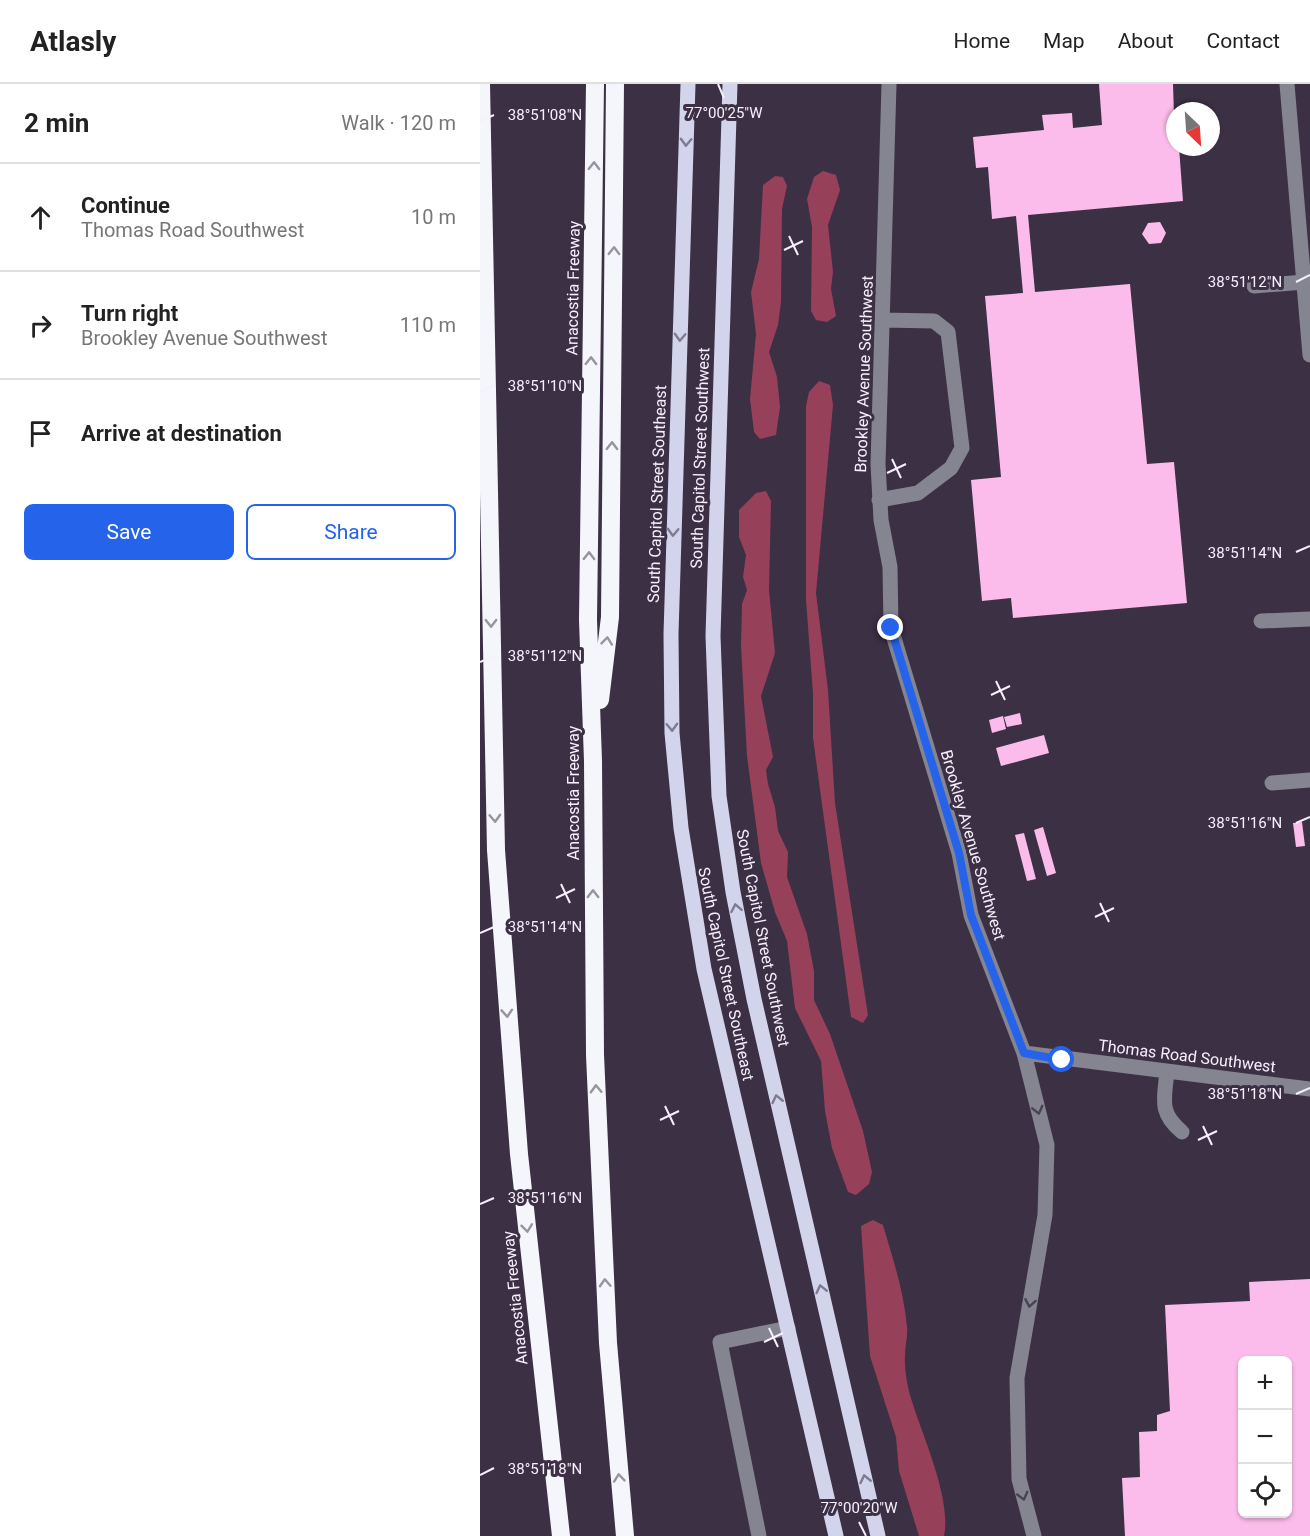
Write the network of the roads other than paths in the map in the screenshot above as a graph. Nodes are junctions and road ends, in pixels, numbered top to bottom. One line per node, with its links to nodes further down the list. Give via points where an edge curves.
1 (482, 84): 8 (highway, Anacostia Freeway)
2 (595, 84): 17 (highway, Anacostia Freeway, one-way to 2, via 588,620)
3 (615, 84): 17 (highway, one-way to 3, via 610,617)
4 (688, 84): 24 (main road, South Capitol Street Southeast, one-way to 24, via 671,615 676,779 686,870 704,969)
5 (730, 84): 29 (main road, South Capitol Street Southwest, one-way to 5, via 745,954 719,796 713,636)
6 (889, 84): 12 (street, Brookley Avenue Southwest)
7 (1287, 84): 9 (street)
8 (480, 99): 25 (highway, Anacostia Freeway, one-way to 25, via 497,861 519,1154)
9 (1305, 282): 10 (street); 11 (street)
10 (1254, 286)
11 (1307, 307): 13 (street)
12 (883, 320): 14 (street, Brookley Avenue Southwest); 14 (street, via 934,321 948,332 962,448 951,468 918,493)
13 (1310, 355)
14 (879, 500): 20 (street, Brookley Avenue Southwest, via 890,567 891,628 902,671 916,705 959,853 971,915)
15 (1310, 619): 16 (street)
16 (1261, 621)
17 (593, 761): 26 (highway, Anacostia Freeway, one-way to 17, via 608,1343 598,1152)
18 (1310, 780): 19 (street)
19 (1272, 783)
20 (1024, 1053): 21 (street, Thomas Road Southwest); 30 (street, Brookley Avenue Southwest, one-way to 30, via 1047,1145 1045,1215 1017,1378 1019,1479)
21 (1167, 1072): 22 (street, Thomas Road Southwest); 23 (street, via 1164,1104 1169,1121)
22 (1310, 1089)
23 (1182, 1131)
24 (788, 1328): 27 (street, via 720,1342); 28 (main road, South Capitol Street Southeast)
25 (561, 1536)
26 (625, 1536)
27 (759, 1536)
28 (836, 1536)
29 (878, 1536)
30 (1034, 1536)

